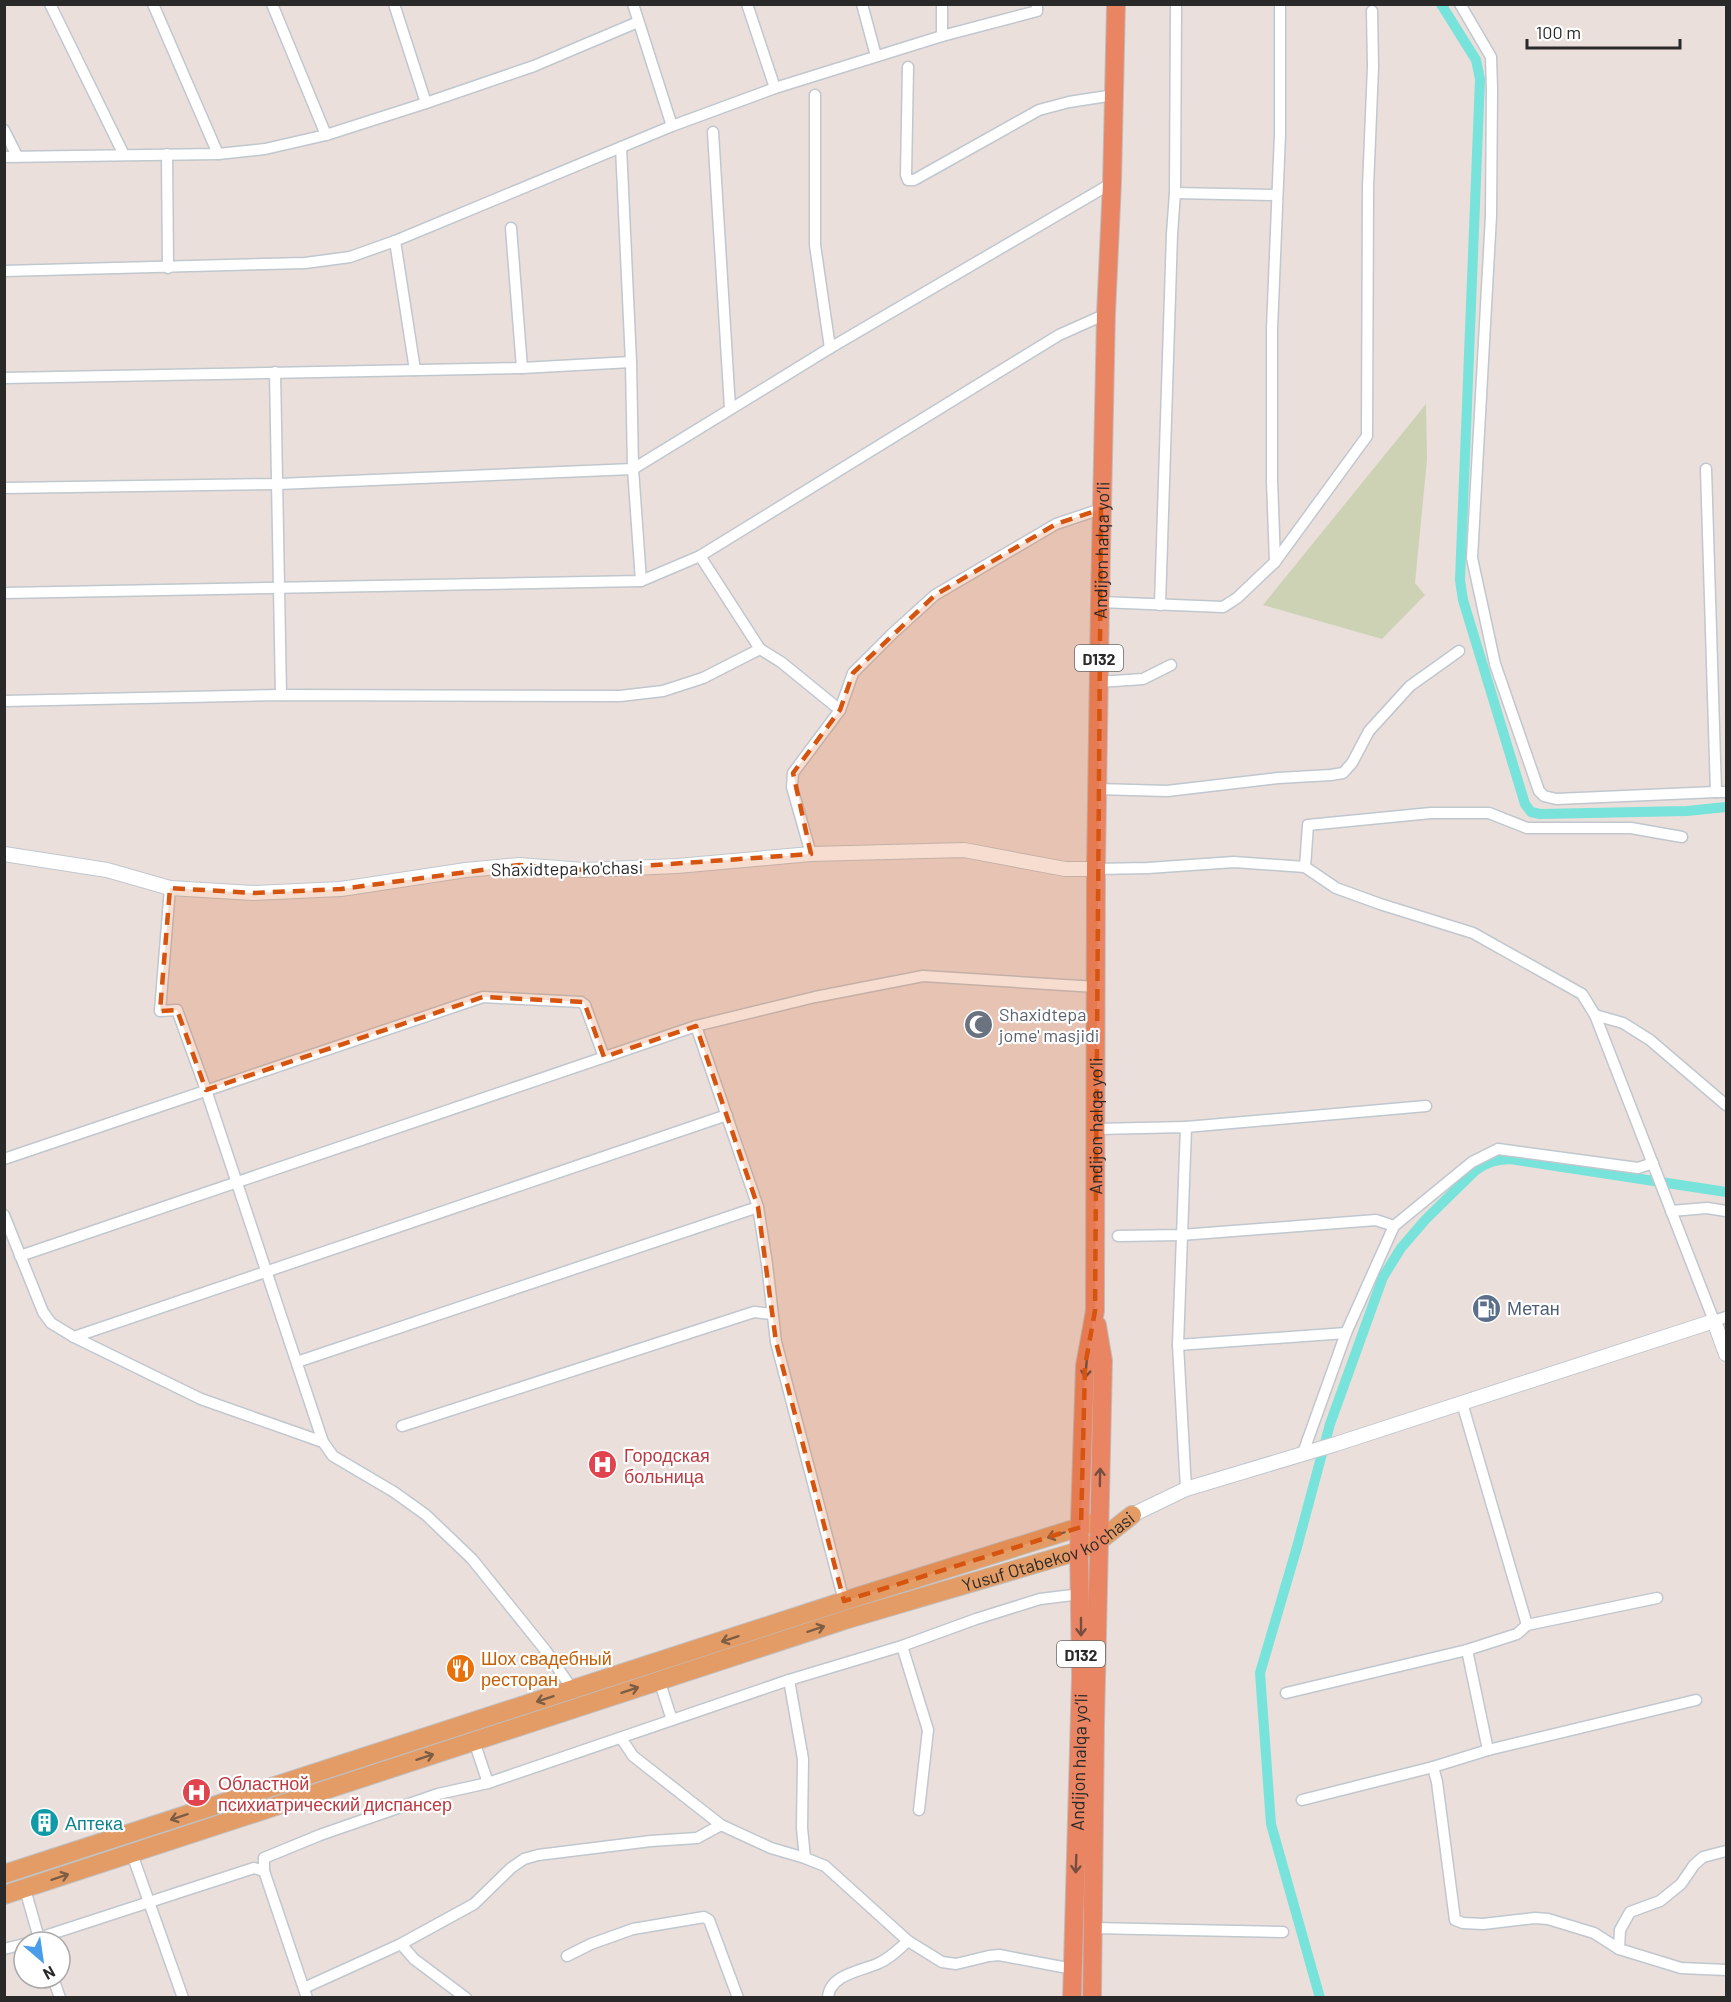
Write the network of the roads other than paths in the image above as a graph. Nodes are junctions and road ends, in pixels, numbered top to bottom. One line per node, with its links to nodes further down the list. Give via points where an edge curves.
1 (50, 4): 30 (street)
2 (153, 4): 29 (street)
3 (272, 4): 26 (street)
4 (394, 4): 22 (street)
5 (633, 4): 15 (street)
6 (747, 4): 19 (street)
7 (862, 4): 17 (street)
8 (942, 4): 16 (street)
9 (1037, 4): 16 (street, via 1037,11)
10 (1116, 4): 21 (highway, Andijon halqa yo‘li / D132)
11 (1176, 4): 34 (street)
12 (1280, 4): 35 (street)
13 (1460, 4): 68 (street, via 1491,57 1491,216 1472,558 1495,664 1544,796 1556,799)
14 (1372, 11): 54 (street, via 1367,436)
15 (638, 22): 22 (street, via 534,66); 23 (street)
16 (942, 36): 17 (street)
17 (876, 56): 19 (street)
18 (908, 67): 21 (street, via 908,180 1039,110)
19 (775, 88): 23 (street)
20 (815, 95): 41 (street, via 815,245)
21 (1114, 95): 33 (highway, Andijon halqa yo‘li / D132)
22 (426, 103): 26 (street)
23 (672, 126): 27 (street)
24 (4, 130): 31 (street)
25 (713, 132): 47 (street)
26 (326, 135): 29 (street, via 266,149)
27 (621, 147): 37 (street); 42 (street)
28 (167, 154): 29 (street); 30 (street); 38 (street)
29 (218, 154)
30 (124, 155): 31 (street)
31 (17, 156): 32 (street)
32 (4, 157)
33 (1112, 183): 40 (highway, Andijon halqa yo‘li / D132); 41 (street)
34 (1175, 194): 35 (street); 59 (street)
35 (1277, 195): 54 (street, via 1272,328)
36 (511, 228): 43 (street)
37 (395, 241): 38 (street, via 350,257 305,263); 44 (street)
38 (168, 268): 39 (street)
39 (4, 271)
40 (1106, 314): 52 (highway, Andijon halqa yo‘li / D132); 53 (street, via 1059,335)
41 (830, 348): 47 (street)
42 (631, 363): 43 (street); 48 (street)
43 (522, 368): 44 (street)
44 (415, 370): 45 (street)
45 (275, 372): 46 (street); 50 (street)
46 (4, 378)
47 (730, 408): 48 (street)
48 (633, 469): 50 (street); 55 (street)
49 (1706, 469): 68 (street)
50 (278, 484): 51 (street); 56 (street)
51 (4, 488)
52 (1101, 509): 58 (highway, Andijon halqa yo‘li / D132); 66 (street, via 1056,524 935,595 853,673)
53 (700, 556): 55 (street); 60 (street)
54 (1275, 562): 59 (street, via 1222,607)
55 (641, 581): 56 (street)
56 (279, 589): 57 (street); 64 (street)
57 (4, 593)
58 (1100, 602): 59 (street); 63 (highway, Andijon halqa yo‘li / D132)
59 (1160, 605)
60 (760, 649): 64 (street, via 703,678 663,691 620,696); 66 (street)
61 (1459, 651): 67 (street, via 1410,686 1369,731 1343,773 1167,791)
62 (1171, 665): 63 (street, via 1143,679)
63 (1099, 682): 67 (highway, Andijon halqa yo‘li / D132)
64 (280, 695): 65 (street)
65 (4, 701)
66 (840, 710): 71 (street, via 793,773 792,787)
67 (1097, 789): 73 (highway, Andijon halqa yo‘li / D132)
68 (1721, 792)
69 (1682, 837): 72 (street, via 1631,828 1527,828 1489,813 1431,813 1308,825)
70 (4, 854): 74 (street, Shaxidtepa ko'chasi, via 107,870)
71 (811, 854): 73 (street, Shaxidtepa ko'chasi, via 964,850 1065,869); 74 (street, Shaxidtepa ko'chasi, via 584,870 519,865 341,889 253,892)
72 (1305, 867): 73 (street, via 1234,862); 76 (street, via 1336,888 1473,933 1582,994)
73 (1096, 869): 75 (highway, Andijon halqa yo‘li / D132)
74 (170, 888): 79 (street, via 160,1011 177,1010)
75 (1096, 987): 77 (street, via 923,976); 84 (highway, Andijon halqa yo‘li / D132)
76 (1595, 1014): 80 (street, via 1623,1023 1650,1040); 86 (street)
77 (696, 1026): 78 (street); 82 (street)
78 (604, 1058): 79 (street, via 581,1002 483,997); 87 (street)
79 (206, 1090): 85 (street); 87 (street)
80 (1726, 1105)
81 (1426, 1106): 83 (street)
82 (727, 1115): 89 (street); 96 (street)
83 (1186, 1127): 84 (street); 93 (street)
84 (1096, 1129): 97 (highway, Andijon halqa yo‘li / D132)
85 (4, 1159)
86 (1655, 1167): 88 (street); 92 (street, via 1498,1149 1472,1162)
87 (237, 1181): 95 (street); 96 (street)
88 (1669, 1206): 90 (street); 99 (street)
89 (758, 1207): 98 (street); 104 (street)
90 (1726, 1211)
91 (4, 1215): 95 (street)
92 (1394, 1226): 93 (street, via 1376,1220); 100 (street)
93 (1181, 1235): 94 (street); 102 (street)
94 (1118, 1236)
95 (20, 1256): 101 (street, via 46,1318)
96 (267, 1272): 101 (street); 104 (street)
97 (1095, 1311): 111 (highway, Andijon halqa yo‘li / D132, one-way to 97, via 1103,1361); 112 (highway, Andijon halqa yo‘li / D132, one-way to 112, via 1085,1366)
98 (772, 1314): 106 (street, via 754,1312); 117 (street)
99 (1720, 1319): 103 (street); 105 (street)
100 (1346, 1334): 102 (street); 108 (street)
101 (74, 1337): 107 (street, via 201,1399)
102 (1178, 1345): 109 (street)
103 (1726, 1354)
104 (297, 1362): 107 (street)
105 (1462, 1403): 108 (street); 118 (street)
106 (402, 1426)
107 (323, 1442): 123 (street, via 333,1455 426,1515 472,1559)
108 (1307, 1452): 109 (street)
109 (1186, 1489): 110 (street)
110 (1132, 1515): 111 (main road, Yusuf Otabekov ko'chasi); 113 (main road, Yusuf Otabekov ko'chasi)
111 (1100, 1520): 112 (main road, Yusuf Otabekov ko'chasi); 113 (highway, Andijon halqa yo‘li / D132)
112 (1081, 1527): 114 (highway, Andijon halqa yo‘li / D132); 117 (main road, Yusuf Otabekov ko'chasi, one-way to 117)
113 (1099, 1541): 114 (main road, Yusuf Otabekov ko'chasi); 143 (highway, Andijon halqa yo‘li / D132)
114 (1079, 1551): 115 (highway, Andijon halqa yo‘li / D132); 121 (main road, Yusuf Otabekov ko'chasi, one-way to 114)
115 (1081, 1594): 119 (street, via 1040,1599); 151 (highway, Andijon halqa yo‘li / D132, one-way to 151)
116 (1657, 1598): 118 (street)
117 (844, 1601): 123 (main road, Yusuf Otabekov ko'chasi, one-way to 123)
118 (1527, 1625): 120 (street, via 1516,1634)
119 (902, 1646): 122 (street); 133 (street, via 928,1730)
120 (1467, 1650): 124 (street); 129 (street)
121 (659, 1680): 126 (street); 128 (main road, Yusuf Otabekov ko'chasi, one-way to 121)
122 (789, 1680): 126 (street); 137 (street, via 803,1759)
123 (573, 1690): 139 (main road, Yusuf Otabekov ko'chasi, one-way to 139)
124 (1286, 1693)
125 (1696, 1701): 129 (street)
126 (672, 1720): 127 (street)
127 (621, 1738): 131 (street); 134 (street, via 633,1756)
128 (474, 1741): 131 (street); 136 (main road, Yusuf Otabekov ko'chasi, one-way to 128)
129 (1488, 1750): 130 (street)
130 (1433, 1767): 132 (street); 149 (street, via 1455,1920 1483,1924 1548,1919 1594,1933)
131 (488, 1783): 138 (street, via 438,1794 275,1852 264,1858)
132 (1302, 1800)
133 (919, 1810)
134 (721, 1825): 137 (street, via 771,1848); 148 (street, via 697,1838 524,1859 474,1904)
135 (1726, 1851): 149 (street, via 1703,1857 1681,1884 1660,1901 1630,1912 1620,1930)
136 (132, 1854): 140 (main road, Yusuf Otabekov ko'chasi, one-way to 136); 142 (street)
137 (805, 1858): 147 (street, via 825,1866)
138 (264, 1871): 142 (street, via 254,1868); 153 (street)
139 (4, 1874)
140 (24, 1889): 141 (main road, Yusuf Otabekov ko'chasi); 144 (street)
141 (4, 1895)
142 (150, 1901): 145 (street); 154 (street)
143 (1092, 1928): 146 (street); 159 (highway, Andijon halqa yo‘li / D132)
144 (35, 1930)
145 (63, 1930)
146 (1283, 1932)
147 (908, 1941): 151 (street, via 950,1965 999,1955); 157 (street, via 878,1964 839,1980)
148 (401, 1944): 153 (street); 155 (street, via 414,1959)
149 (1619, 1949): 152 (street, via 1681,1968)
150 (567, 1956): 156 (street, via 633,1929 704,1917 709,1920)
151 (1073, 1969): 158 (highway, Andijon halqa yo‘li / D132)
152 (1726, 1970)
153 (306, 1993)
154 (183, 1998)
155 (466, 1998)
156 (738, 1998)
157 (828, 1998)
158 (1072, 1998)
159 (1092, 1998)

